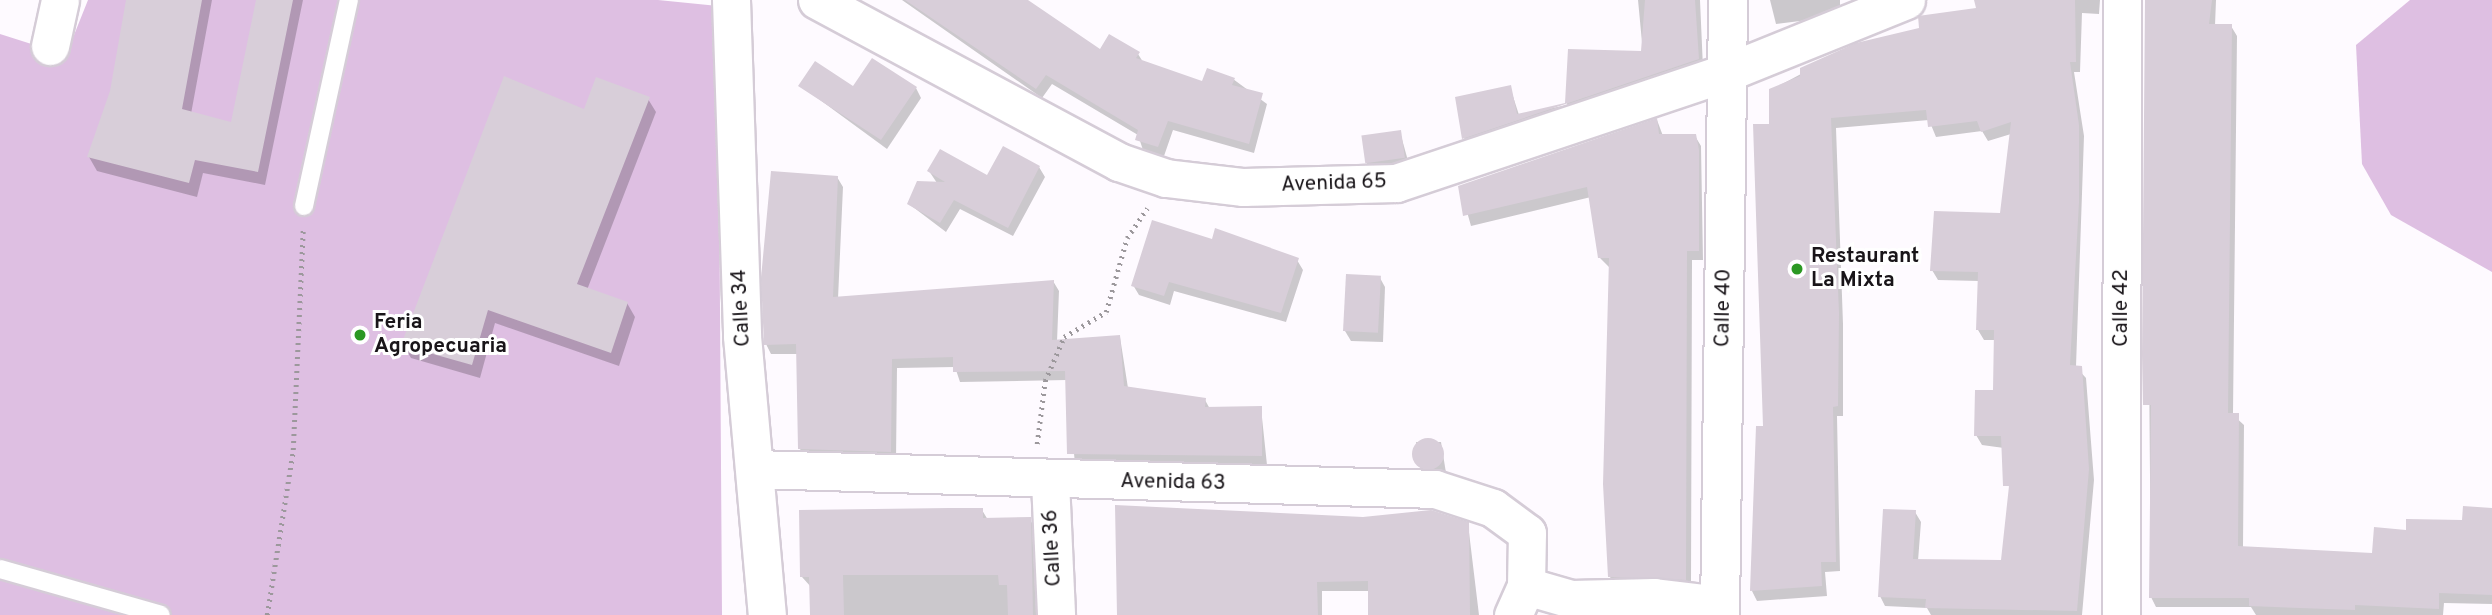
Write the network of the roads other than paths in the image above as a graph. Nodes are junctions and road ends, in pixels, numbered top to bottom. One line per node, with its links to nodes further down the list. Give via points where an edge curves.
1 (61, 0): 8 (street)
2 (349, 0): 10 (lane)
3 (731, 0): 11 (street, Calle 34, via 742,336)
4 (817, 0): 9 (street, Avenida 65, via 1119,162 1166,178 1243,187 1396,183)
5 (1728, 0): 9 (main road, Calle 40)
6 (1906, 0): 9 (street, Avenida 65)
7 (2122, 0): 19 (street, Calle 42)
8 (50, 46)
9 (1728, 72): 15 (main road, Calle 40)
10 (304, 206)
11 (755, 469): 12 (street, Avenida 63); 17 (street, Calle 34)
12 (1041, 480): 14 (street, Avenida 63, via 1435,489 1493,508 1527,533); 18 (street, Calle 36)
13 (0, 569): 16 (lane)
14 (1520, 600): 15 (street, via 1654,597)
15 (1720, 610)
16 (161, 615)
17 (767, 615)
18 (1056, 615)
19 (2121, 615)

